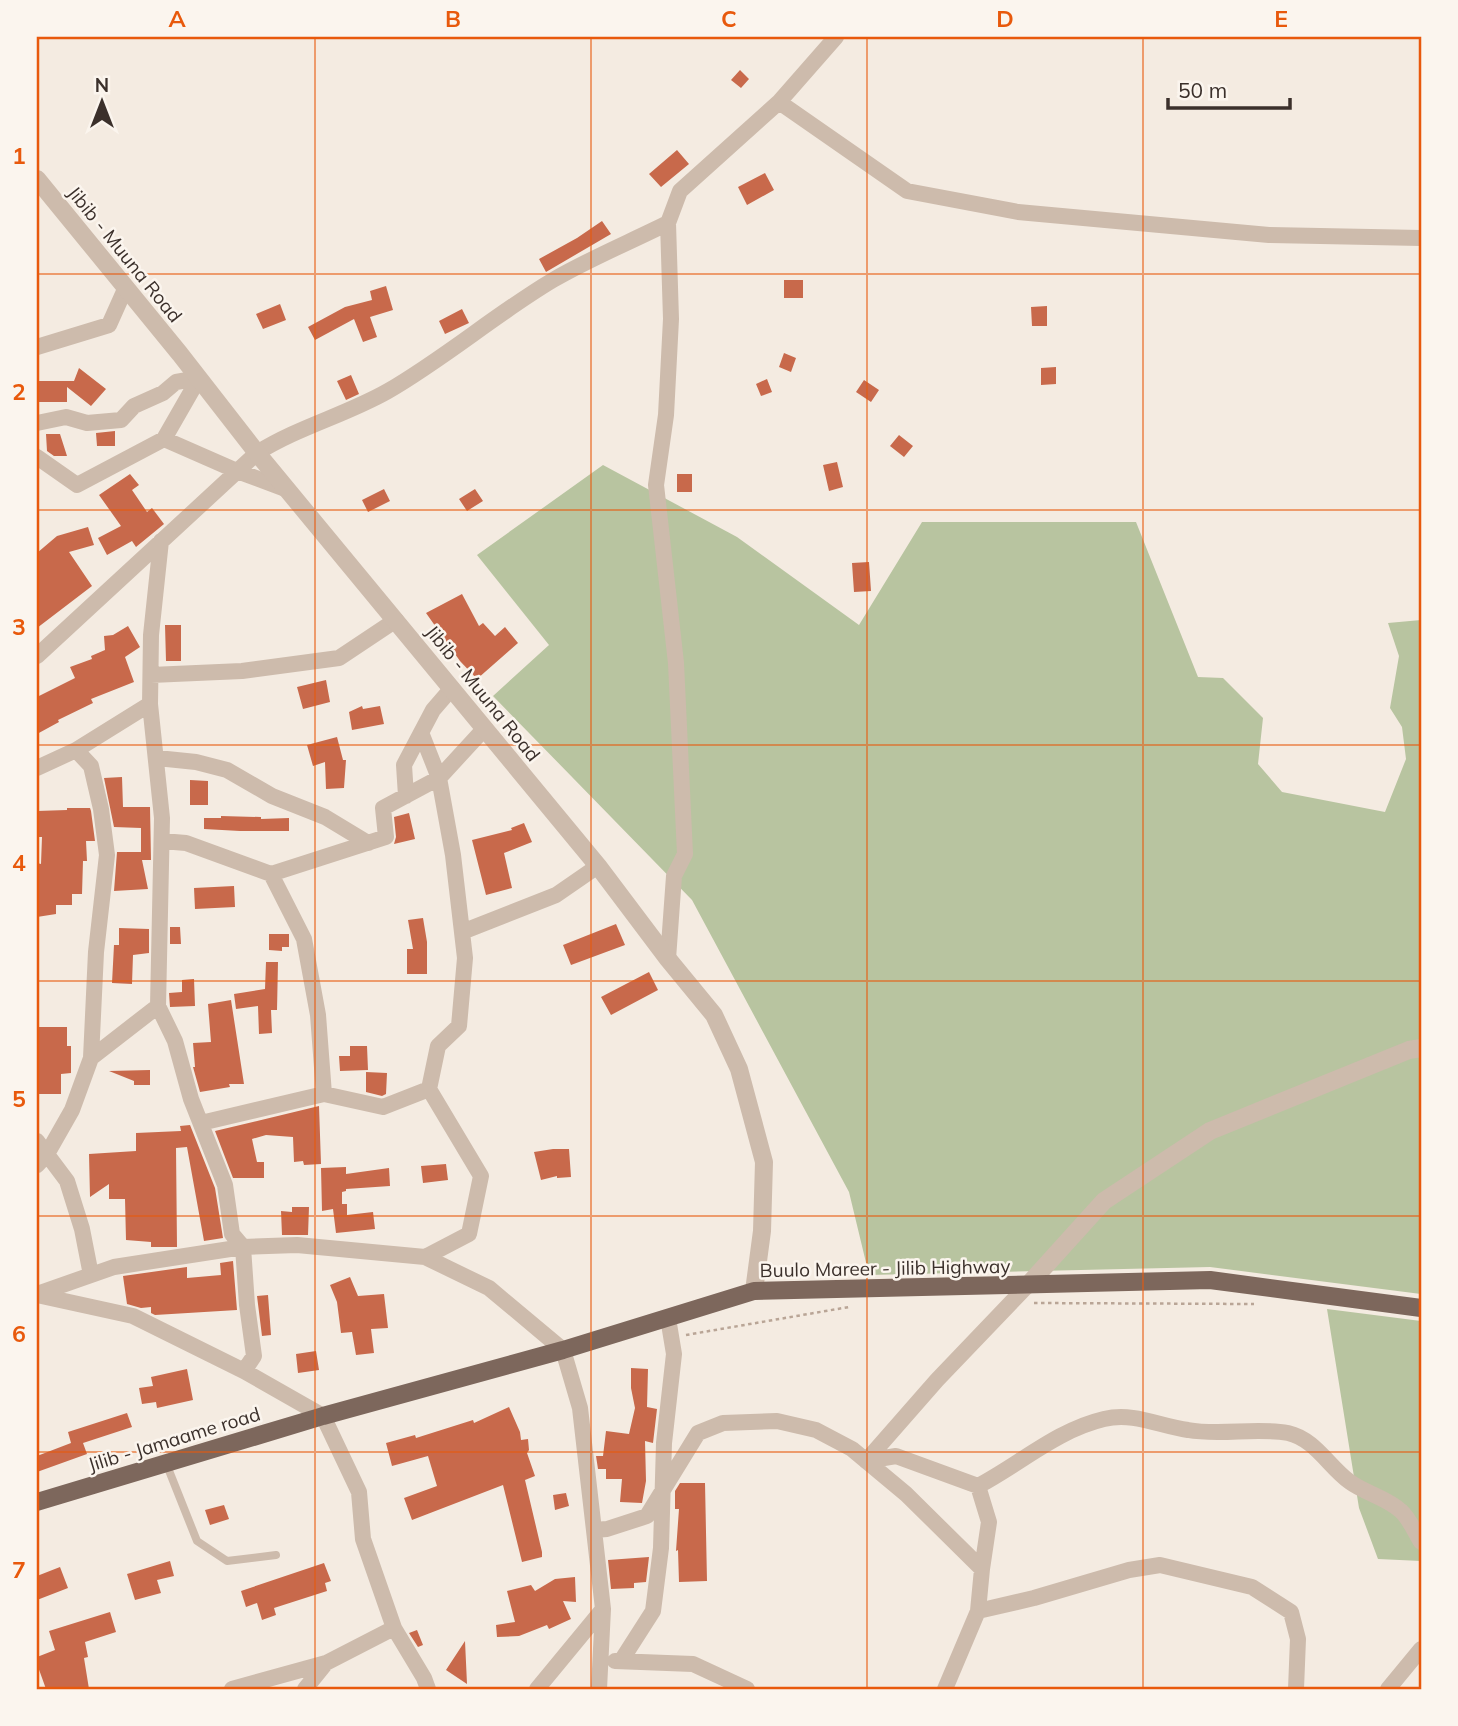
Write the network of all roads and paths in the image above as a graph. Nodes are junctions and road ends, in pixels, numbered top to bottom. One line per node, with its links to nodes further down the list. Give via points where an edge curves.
1 (836, 37): 2 (street)
2 (779, 102): 4 (street, via 680,191); 5 (street, via 907,191 1018,212 1269,235)
3 (37, 179): 6 (street, Jibib - Muuna Road)
4 (668, 223): 11 (street, via 553,280 386,392); 33 (street, via 671,319 666,415 656,485 676,663 685,853 674,877)
5 (1421, 238)
6 (126, 287): 7 (street, via 109,325); 8 (street, Jibib - Muuna Road)
7 (37, 347)
8 (199, 378): 9 (street, via 176,382 134,406 121,421 87,424 66,417); 10 (street); 11 (street, Jibib - Muuna Road)
9 (37, 423)
10 (164, 439): 12 (street, via 77,485); 13 (street)
11 (257, 453): 13 (street); 14 (street, Jibib - Muuna Road)
12 (37, 457)
13 (237, 471): 14 (street); 15 (street)
14 (288, 490): 16 (street, Jibib - Muuna Road)
15 (162, 541): 17 (street); 18 (street)
16 (396, 620): 18 (street, via 339,658 242,671); 19 (street, Jibib - Muuna Road)
17 (37, 655)
18 (150, 675): 20 (street)
19 (452, 688): 21 (street, Jibib - Muuna Road); 22 (street, via 433,710)
20 (150, 704): 23 (street); 24 (street)
21 (485, 728): 26 (street); 30 (street, Jibib - Muuna Road)
22 (422, 735): 26 (street); 27 (street, via 404,765)
23 (76, 750): 25 (street); 36 (street, via 91,766 107,855 96,952)
24 (157, 758): 28 (street); 29 (street, via 227,770)
25 (37, 768)
26 (439, 778): 27 (street); 32 (street)
27 (406, 796): 29 (street, via 383,808 386,837)
28 (162, 841): 31 (street, via 186,844); 34 (street)
29 (368, 843): 31 (street)
30 (598, 866): 32 (street, via 556,895); 33 (street, Jibib - Muuna Road)
31 (271, 874): 38 (street, via 304,939 318,1015)
32 (462, 932): 37 (street, via 465,958 459,1026 438,1046)
33 (668, 959): 44 (street, Jibib - Muuna Road, via 714,1015 739,1069 764,1162)
34 (159, 1006): 36 (street); 39 (street)
35 (1421, 1048): 45 (street, via 1210,1131 1104,1201)
36 (92, 1058): 40 (street, via 72,1110)
37 (429, 1089): 38 (street, via 383,1107); 42 (street, via 481,1176 469,1234)
38 (324, 1094): 39 (street)
39 (201, 1123): 41 (street, via 225,1185 232,1234)
40 (40, 1153): 43 (street, via 67,1181)
41 (243, 1247): 42 (street, via 297,1245); 43 (street, via 114,1267); 53 (street, via 254,1356)
42 (425, 1257): 52 (street, via 489,1288)
43 (91, 1275): 46 (street)
44 (754, 1291): 45 (main road, Buulo Mareer - Jilib Highway); 50 (main road, Buulo Mareer - Jilib Highway)
45 (1028, 1294): 47 (path); 49 (main road, Buulo Mareer - Jilib Highway, via 1210,1280); 55 (street, via 937,1380)
46 (37, 1295): 53 (street, via 133,1316)
47 (1261, 1304)
48 (848, 1307): 51 (path)
49 (1421, 1308)
50 (668, 1318): 52 (main road, Buulo Mareer - Jilib Highway); 58 (street, via 674,1354)
51 (683, 1336)
52 (563, 1350): 54 (main road, Buulo Mareer - Jilib Highway); 60 (street, via 580,1408)
53 (244, 1371): 54 (street)
54 (323, 1416): 56 (main road, Jilib - Jamaame road); 66 (street, via 359,1492 363,1539)
55 (866, 1461): 57 (street, via 896,1456); 58 (street, via 852,1448 816,1430 777,1422 723,1423 698,1433); 63 (street)
56 (166, 1463): 59 (main road, Jilib - Jamaame road); 62 (lane, via 197,1541 226,1561)
57 (978, 1486): 61 (street, via 1053,1439 1105,1419 1135,1417 1187,1430 1291,1434 1309,1442 1350,1482 1402,1511); 63 (street, via 989,1522)
58 (662, 1493): 60 (street, via 647,1516); 69 (street, via 653,1611)
59 (37, 1503)
60 (594, 1531): 64 (street)
61 (1421, 1542)
62 (276, 1555)
63 (982, 1569): 65 (street)
64 (603, 1609): 68 (street); 74 (street)
65 (978, 1611): 77 (street); 78 (street, via 1160,1565 1252,1587 1291,1612 1298,1639)
66 (394, 1628): 70 (street); 73 (street)
67 (1421, 1649): 79 (street)
68 (601, 1660): 69 (street); 75 (street)
69 (621, 1661): 76 (street, via 693,1664)
70 (326, 1663): 71 (street); 72 (street)
71 (232, 1689)
72 (305, 1689)
73 (428, 1689)
74 (537, 1689)
75 (599, 1689)
76 (747, 1689)
77 (945, 1689)
78 (1296, 1689)
79 (1388, 1689)

